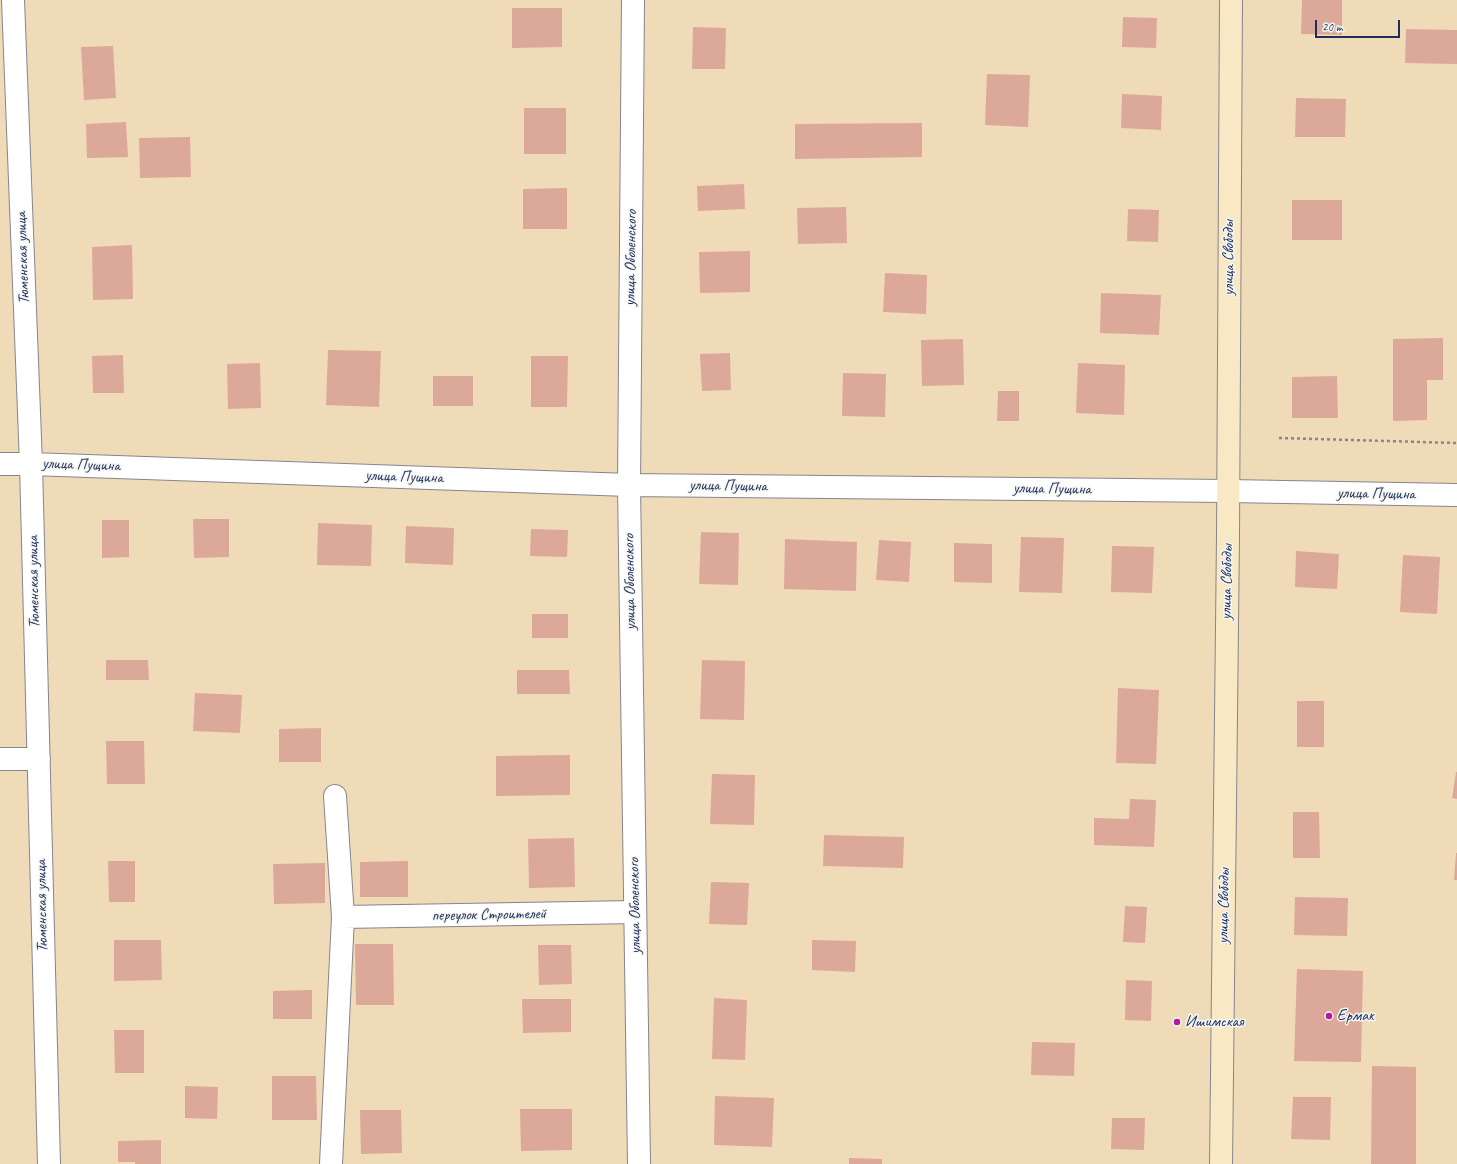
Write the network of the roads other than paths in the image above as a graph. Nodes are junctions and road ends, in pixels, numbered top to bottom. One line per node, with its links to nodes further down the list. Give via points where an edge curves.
1 (13, 0): 5 (street, Тюменская улица)
2 (633, 0): 6 (street, улица Оболенского)
3 (1231, 0): 7 (street, улица Свободы)
4 (0, 464): 5 (street, улица Пущина)
5 (31, 464): 6 (street, улица Пущина); 10 (street, Тюменская улица)
6 (629, 486): 7 (street, улица Пущина); 12 (street, улица Оболенского)
7 (1228, 490): 8 (street, улица Пущина); 17 (street, улица Свободы)
8 (1457, 495)
9 (0, 758): 10 (street)
10 (39, 759): 14 (street, Тюменская улица)
11 (335, 796): 13 (street)
12 (635, 912): 13 (street, переулок Строителей); 16 (street, улица Оболенского)
13 (343, 917): 15 (street)
14 (48, 1164)
15 (331, 1164)
16 (639, 1164)
17 (1221, 1164)

